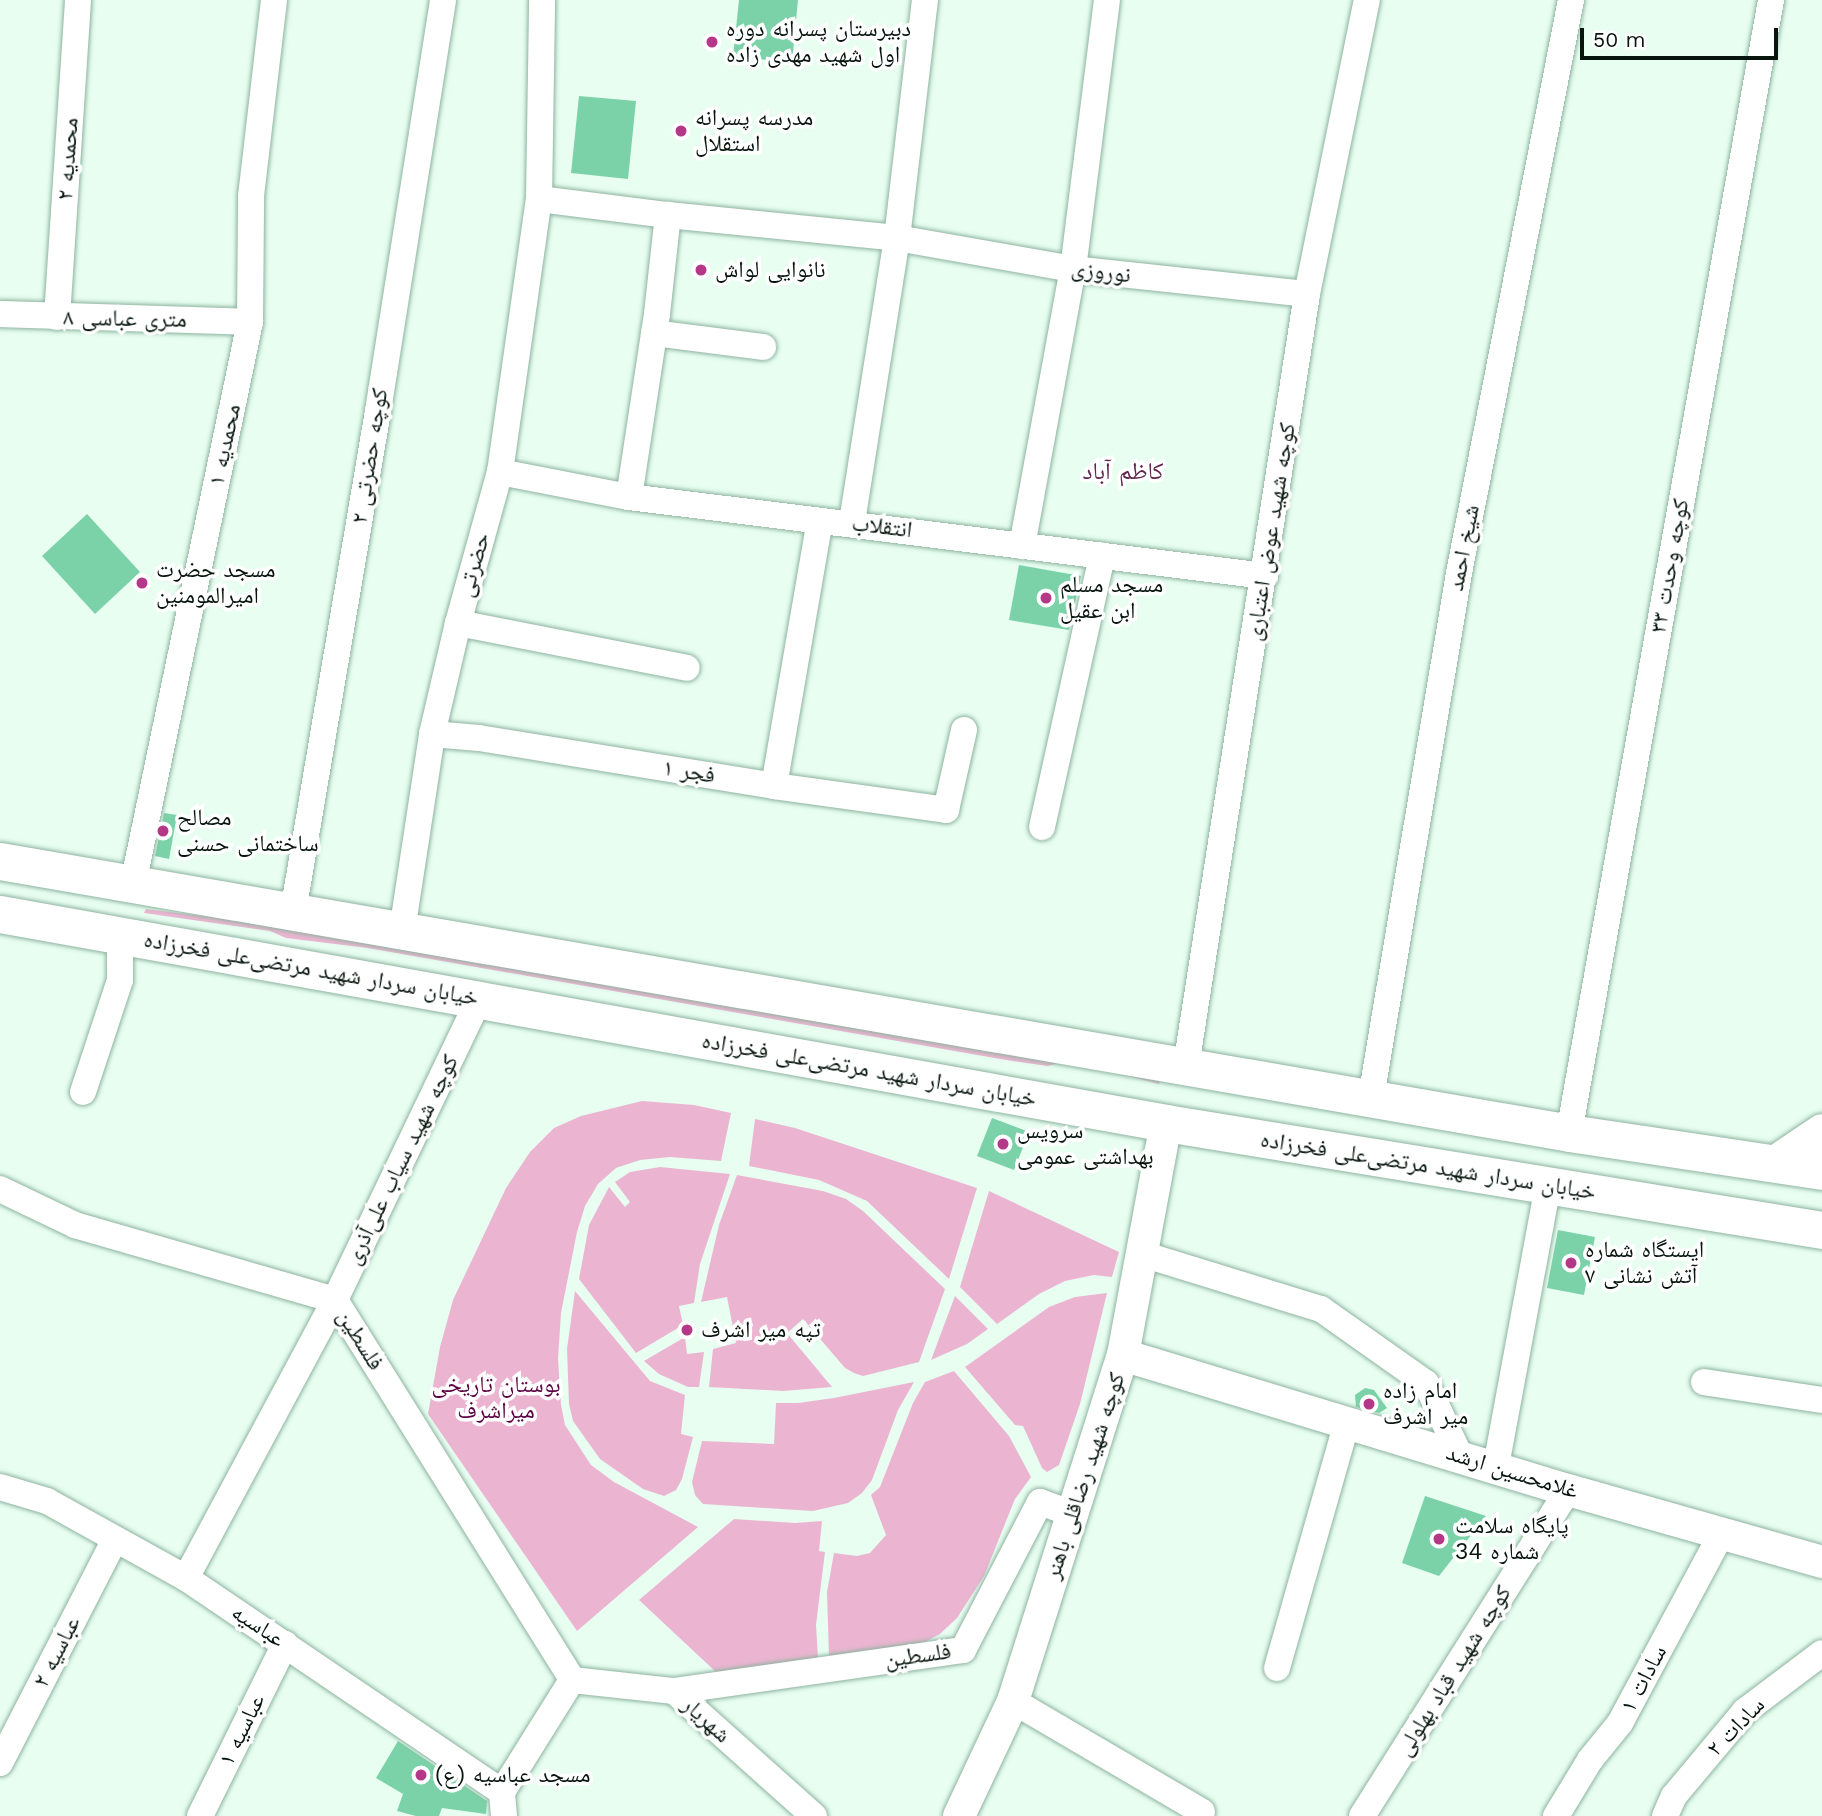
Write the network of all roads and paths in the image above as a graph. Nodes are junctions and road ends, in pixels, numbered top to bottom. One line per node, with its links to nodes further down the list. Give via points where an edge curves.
1 (78, 0): 16 (street, محمدیه ۲)
2 (274, 0): 17 (street, محمدیه ۱, via 251,195)
3 (443, 0): 35 (street, کوچه حضرتی ۲)
4 (542, 0): 10 (street, حضرتی)
5 (925, 0): 12 (street)
6 (1107, 0): 13 (street)
7 (1367, 0): 14 (street, کوچه شهید عوض اعتباری)
8 (1570, 0): 42 (street, شیخ احمد, via 1459,573)
9 (1771, 0): 45 (street, کوچه وحدت ۳۳)
10 (540, 199): 11 (street, نوروزی); 20 (street, حضرتی)
11 (667, 215): 12 (street, نوروزی); 18 (street)
12 (897, 237): 13 (street, نوروزی); 23 (street)
13 (1073, 269): 14 (street, نوروزی); 24 (street)
14 (1307, 294): 26 (street, کوچه شهید عوض اعتباری)
15 (0, 314): 16 (street, ۸ متری عباسی)
16 (57, 317): 17 (street, ۸ متری عباسی)
17 (250, 322): 34 (street, محمدیه ۱)
18 (654, 332): 19 (street); 21 (street)
19 (763, 347)
20 (500, 472): 21 (street, انتقلاب); 27 (street, حضرتی)
21 (629, 497): 22 (street, انتقلاب)
22 (820, 521): 23 (street, انتقلاب); 31 (street)
23 (852, 522): 24 (street, انتقلاب)
24 (1022, 546): 25 (street, انتقلاب)
25 (1102, 556): 26 (street, انتقلاب); 32 (street)
26 (1265, 576): 40 (street, کوچه شهید عوض اعتباری)
27 (458, 623): 28 (street); 30 (street, حضرتی)
28 (687, 668)
29 (964, 730): 31 (street, فجر ۱, via 946,810)
30 (432, 734): 31 (street, فجر ۱); 37 (street, حضرتی)
31 (774, 786)
32 (1042, 827)
33 (0, 861): 34 (main road)
34 (133, 884): 35 (main road); 38 (main road)
35 (293, 912): 37 (main road)
36 (0, 914): 38 (main road, خیابان سردار شهید مرتضی‌علی فخرزاده)
37 (402, 931): 40 (main road)
38 (120, 935): 39 (main road, خیابان سردار شهید مرتضی‌علی فخرزاده); 41 (street, via 120,980)
39 (479, 1000): 43 (main road, خیابان سردار شهید مرتضی‌علی فخرزاده); 52 (street, کوچه شهید سیاب علی‌آذری)
40 (1186, 1066): 42 (main road)
41 (83, 1092)
42 (1371, 1098): 45 (main road)
43 (1166, 1123): 48 (main road, خیابان سردار شهید مرتضی‌علی فخرزاده); 51 (street, کوچه شهید رضاقلی باهنر)
44 (1822, 1132): 46 (main road)
45 (1569, 1133): 46 (main road)
46 (1776, 1163): 47 (main road)
47 (1822, 1171)
48 (1548, 1185): 50 (main road, خیابان سردار شهید مرتضی‌علی فخرزاده); 58 (street)
49 (0, 1189): 52 (street, فلسطین, via 75,1225)
50 (1822, 1230)
51 (1142, 1254): 53 (street, کوچه شهید رضاقلی باهنر); 57 (street, via 1321,1309 1426,1383)
52 (335, 1300): 65 (street, کوچه شهید سیاب علی‌آذری); 69 (street, فلسطین)
53 (1123, 1355): 56 (street, غلامحسین ارشد); 61 (street, کوچه شهید رضاقلی باهنر)
54 (1704, 1382): 55 (street)
55 (1822, 1400)
56 (1347, 1422): 57 (street, غلامحسین ارشد); 68 (street)
57 (1460, 1455): 58 (street, غلامحسین ارشد)
58 (1496, 1466): 60 (street, غلامحسین ارشد)
59 (0, 1487): 63 (street, عباسیه, via 47,1501)
60 (1568, 1490): 62 (street, غلامحسین ارشد); 78 (street, کوچه شهید قباد بهلولی)
61 (1073, 1514): 70 (street, فلسطین, via 1040,1502 963,1650); 71 (street, کوچه شهید رضاقلی باهنر)
62 (1721, 1535): 64 (street, غلامحسین ارشد); 79 (street, سادات ۱, via 1620,1723 1590,1760)
63 (114, 1541): 65 (street, عباسیه); 72 (street, عباسیه ۲)
64 (1822, 1562)
65 (186, 1578): 66 (street, عباسیه)
66 (285, 1644): 73 (street, عباسیه); 75 (street, عباسیه ۱)
67 (1822, 1653): 80 (street, سادات ۲, via 1745,1711 1674,1796)
68 (1277, 1668)
69 (572, 1680): 70 (street, شهریار); 73 (street)
70 (674, 1691): 76 (street, شهریار)
71 (1013, 1701): 74 (street); 77 (street, کوچه شهید رضاقلی باهنر)
72 (0, 1763)
73 (503, 1804)
74 (1202, 1812)
75 (200, 1816)
76 (814, 1816)
77 (959, 1816)
78 (1362, 1816)
79 (1556, 1816)
80 (1665, 1816)

